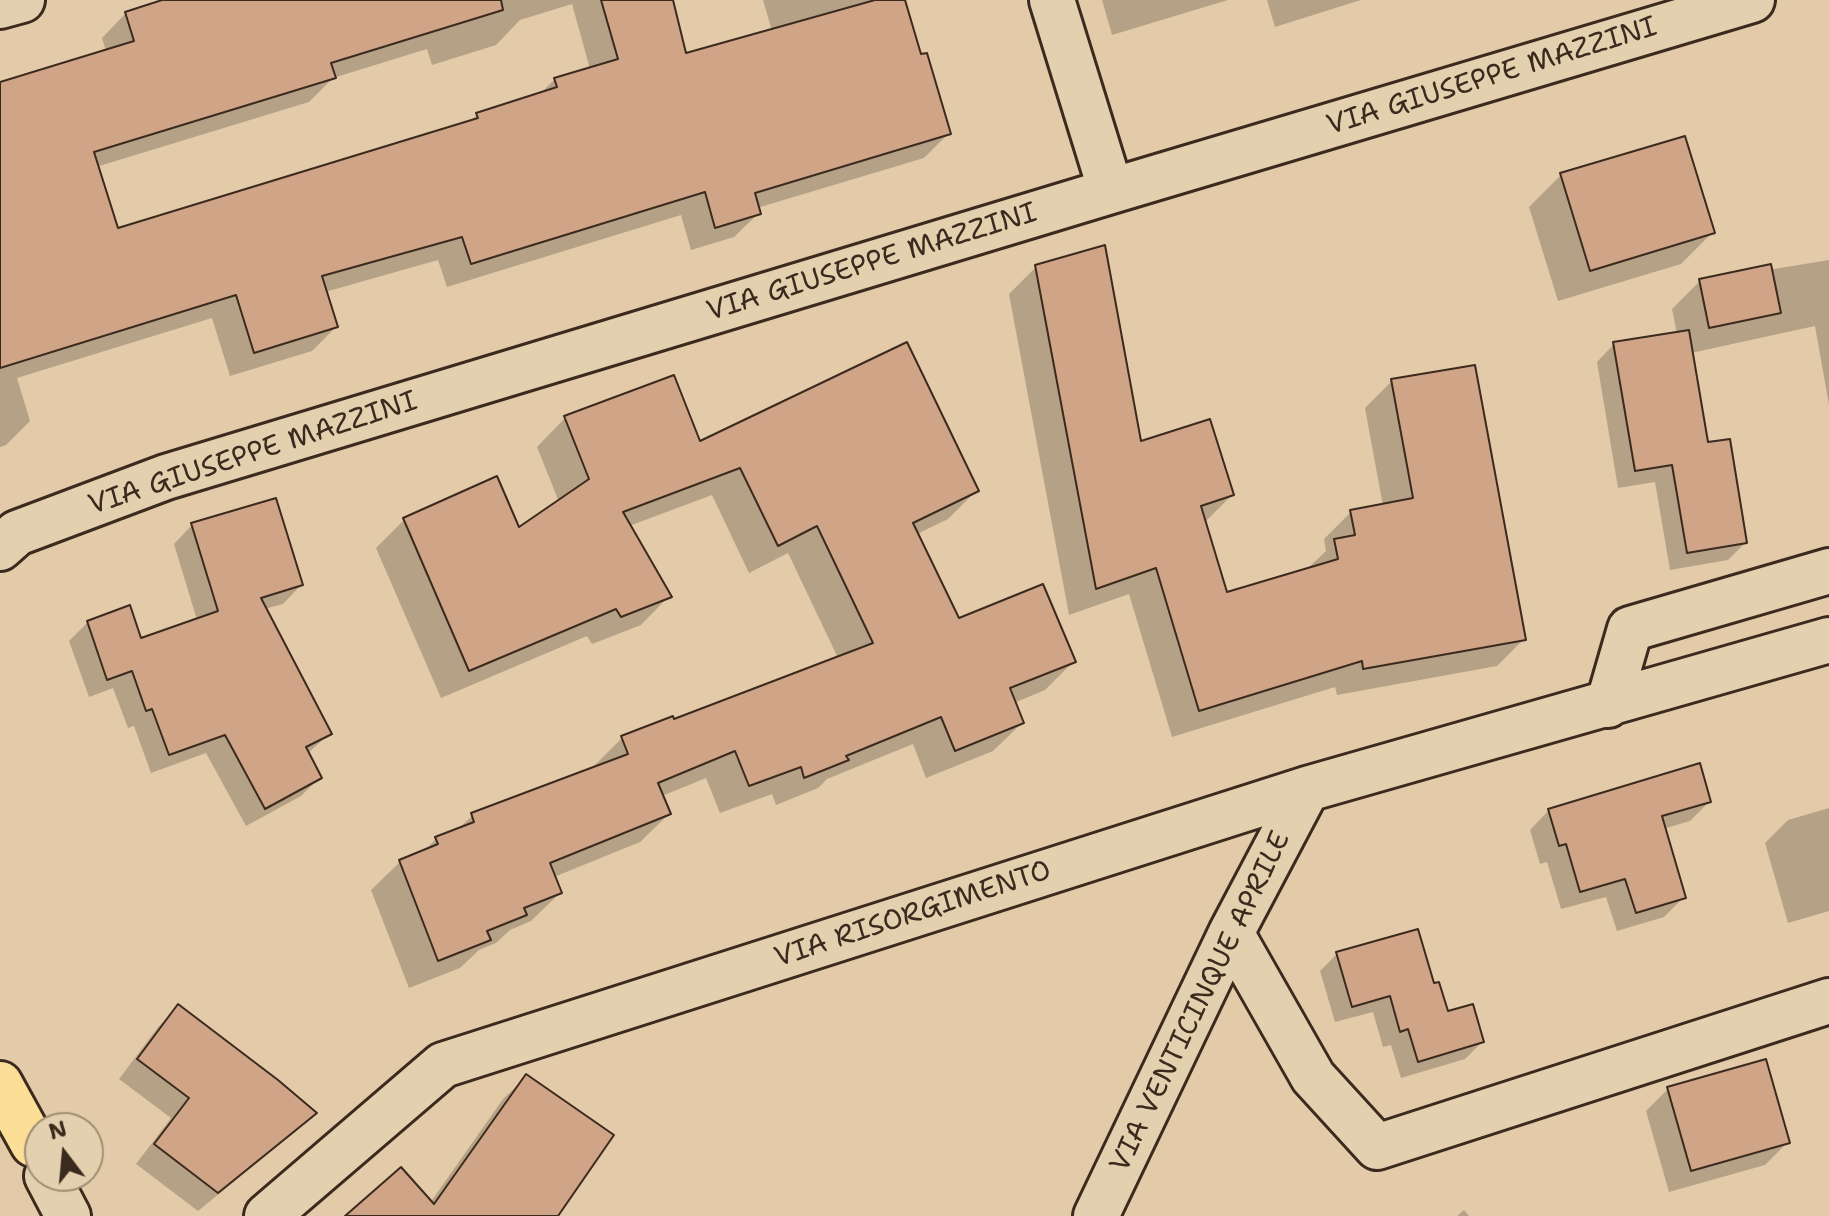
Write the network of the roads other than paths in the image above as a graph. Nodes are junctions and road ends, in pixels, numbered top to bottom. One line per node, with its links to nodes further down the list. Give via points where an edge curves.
1 (22, 0): 4 (street)
2 (1052, 0): 5 (street)
3 (1752, 0): 5 (street, VIA GIUSEPPE MAZZINI)
4 (0, 6)
5 (1111, 191): 6 (street, VIA GIUSEPPE MAZZINI, via 166,477 17,533)
6 (0, 548)
7 (1829, 571): 9 (street, via 1630,629)
8 (1829, 640): 9 (street, VIA RISORGIMENTO)
9 (1608, 705): 10 (street, VIA RISORGIMENTO)
10 (1307, 789): 11 (street, VIA VENTICINQUE APRILE); 17 (street, VIA RISORGIMENTO, via 443,1065)
11 (1231, 933): 12 (street, via 1313,1077 1377,1147); 18 (street, VIA VENTICINQUE APRILE)
12 (1829, 1001)
13 (0, 1084): 14 (highway)
14 (24, 1130)
15 (56, 1192): 16 (street)
16 (68, 1216)
17 (267, 1216)
18 (1096, 1216)

